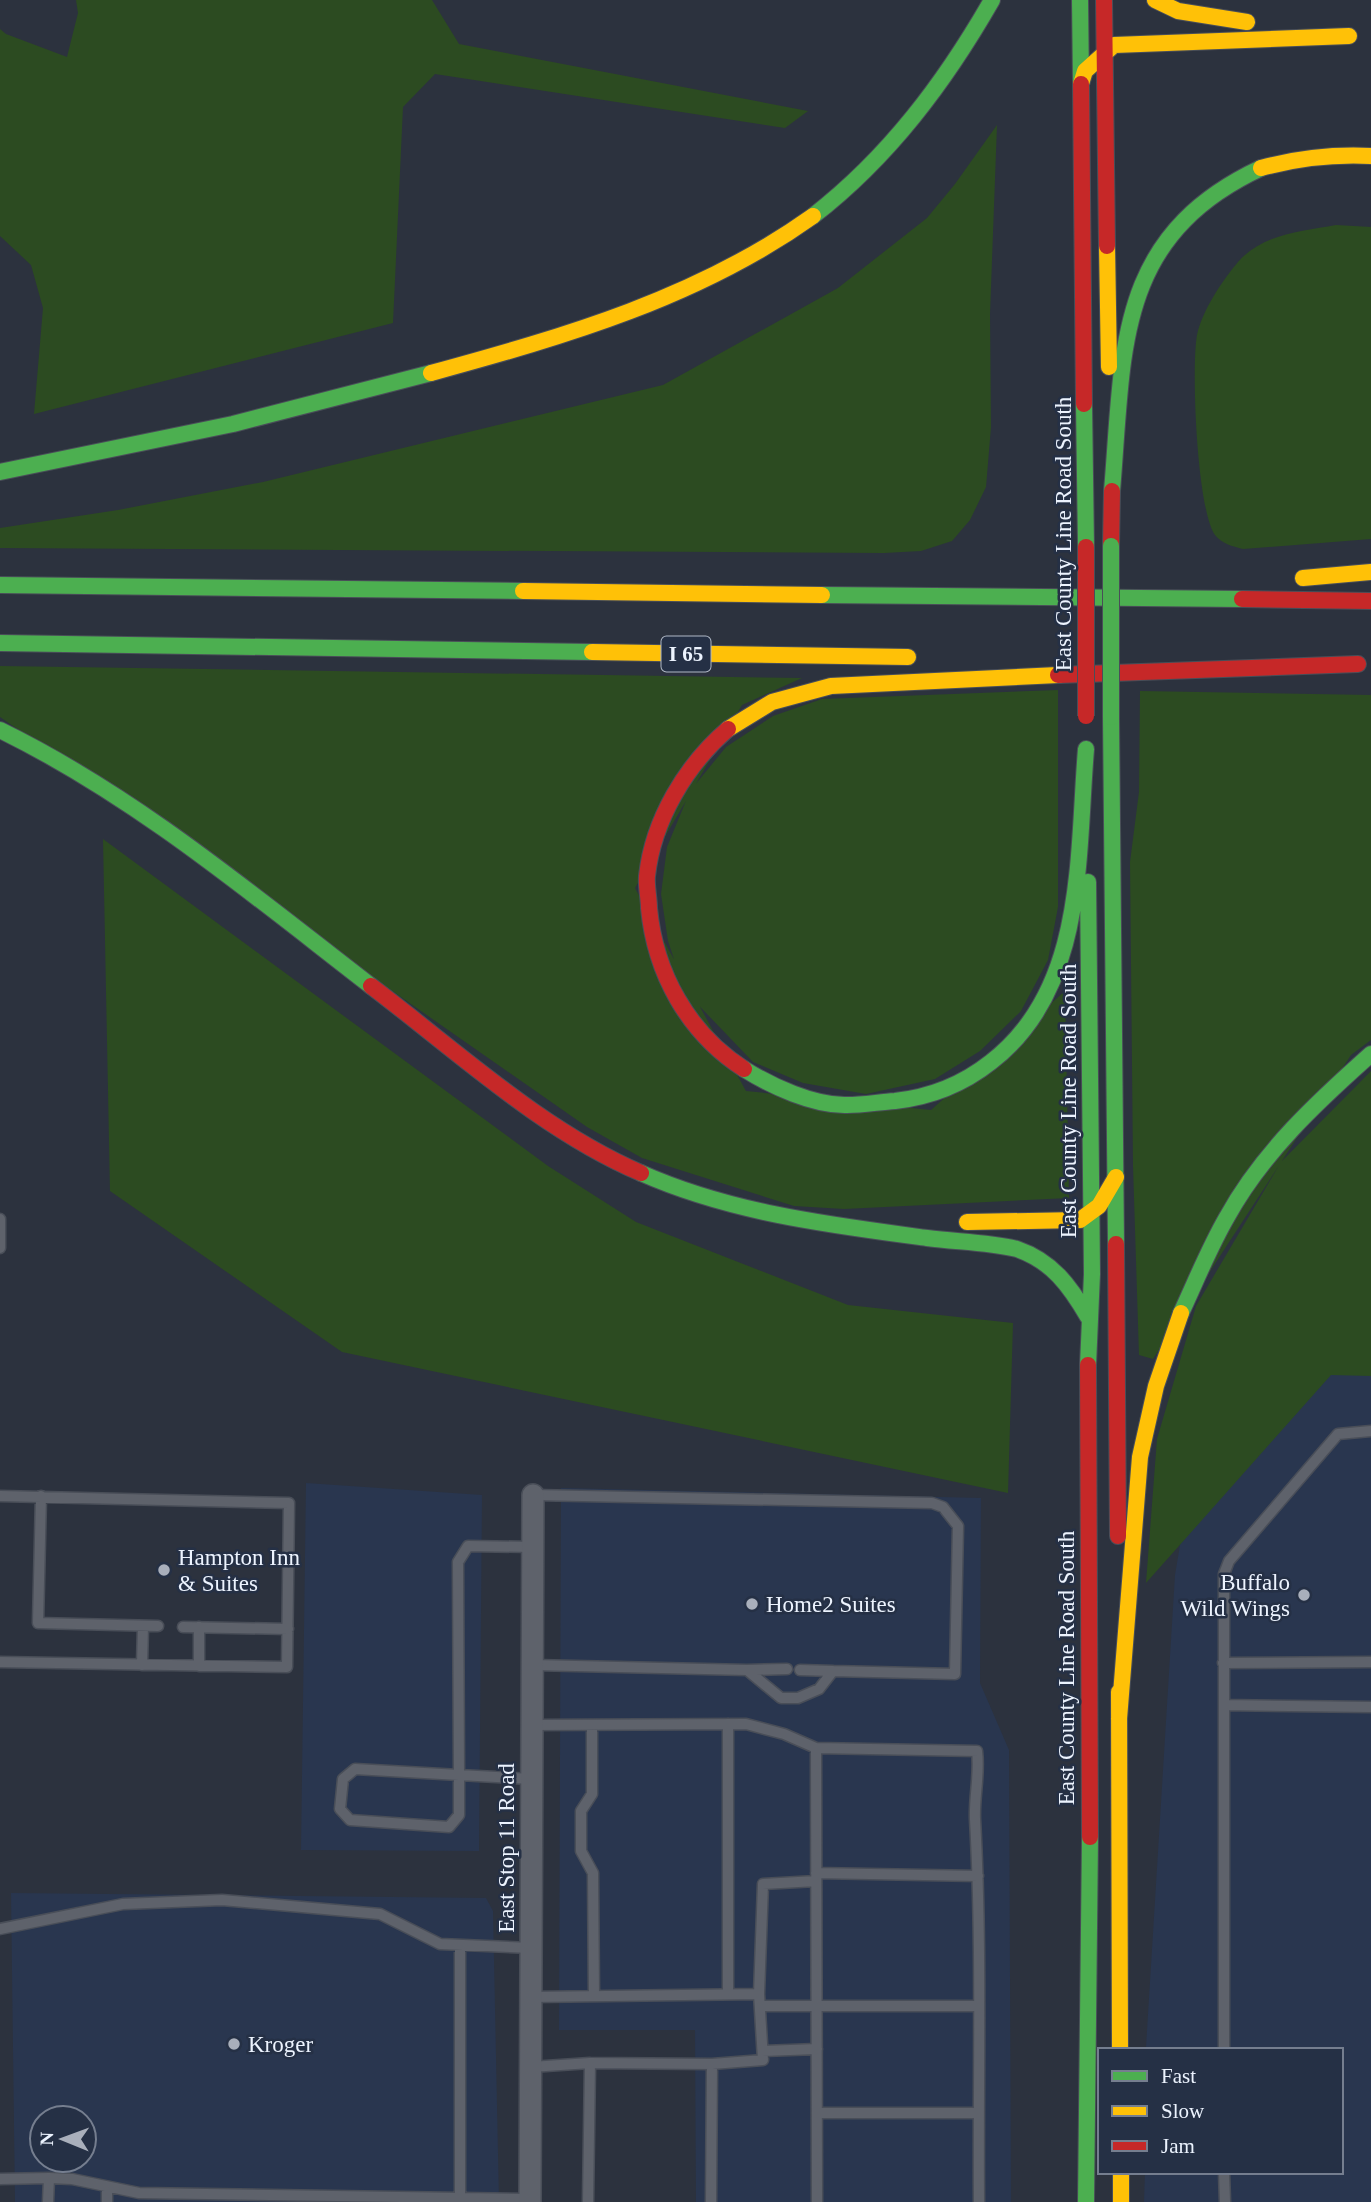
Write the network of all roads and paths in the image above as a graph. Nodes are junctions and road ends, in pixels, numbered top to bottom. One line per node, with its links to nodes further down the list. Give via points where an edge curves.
1 (992, 0): 10 (main road, via 934,95 868,170 792,232 706,282 584,328 401,382 197,432)
2 (1080, 0): 8 (main road, East County Line Road South)
3 (1104, 0): 7 (main road, East County Line Road South)
4 (1155, 0): 5 (main road, via 1206,17)
5 (1349, 36): 6 (main road); 7 (main road, via 1114,45)
6 (1371, 39)
7 (1105, 51): 8 (main road, via 1085,71); 11 (main road, East County Line Road South)
8 (1081, 84): 23 (main road, East County Line Road South, bridge)
9 (1371, 156): 11 (main road, via 1328,152 1275,161 1228,182 1172,231 1147,271 1130,318)
10 (0, 472)
11 (1112, 491): 25 (main road, East County Line Road South, bridge)
12 (1371, 572): 13 (main road)
13 (1290, 578)
14 (1189, 582): 16 (main road)
15 (0, 585): 16 (main road)
16 (983, 595): 17 (main road)
17 (1371, 601)
18 (0, 643): 19 (main road, I 65)
19 (928, 657)
20 (1039, 659): 21 (main road)
21 (1364, 664): 23 (main road, via 868,682 816,689 771,702 729,729 692,764 657,834 649,876 649,918 658,960 676,1003 722,1058 762,1084 806,1100 844,1108 884,1106 929,1096 971,1076 1026,1029 1059,965 1070,917)
22 (0, 730): 28 (main road, via 65,762 123,800 535,1112 593,1150 643,1175 707,1198)
23 (1086, 750): 26 (main road, East County Line Road South)
24 (1371, 1054): 53 (main road, via 1275,1148 1227,1216 1175,1324 1140,1457)
25 (1116, 1177): 26 (main road); 53 (main road, East County Line Road South)
26 (1091, 1214): 28 (main road, via 1080,1220); 30 (main road, East County Line Road South)
27 (0, 1219): 29 (lane)
28 (853, 1227): 30 (main road, via 1028,1252 1065,1278)
29 (0, 1248)
30 (1088, 1317): 99 (main road, East County Line Road South, via 1090,2010)
31 (1371, 1431): 42 (lane, via 1338,1434 1229,1561 1224,1574)
32 (533, 1495): 35 (street, East Stop 11 Road); 50 (lane, via 932,1503 943,1507 958,1526 955,1674)
33 (0, 1496): 34 (lane)
34 (41, 1496): 36 (lane, via 38,1623); 40 (lane, via 289,1503)
35 (533, 1547): 45 (street, East Stop 11 Road); 58 (lane, via 468,1546 458,1562)
36 (143, 1626): 37 (lane); 44 (lane)
37 (158, 1626)
38 (183, 1627): 39 (lane)
39 (200, 1627): 40 (lane); 46 (lane)
40 (288, 1629): 46 (lane, via 287,1667)
41 (0, 1662): 44 (lane)
42 (1223, 1662): 43 (lane); 51 (lane)
43 (1371, 1662)
44 (142, 1665): 46 (lane)
45 (533, 1665): 47 (lane); 55 (street, East Stop 11 Road)
46 (199, 1666)
47 (747, 1670): 48 (lane); 50 (lane, via 780,1698 798,1698 819,1689)
48 (787, 1670)
49 (800, 1670): 50 (lane)
50 (833, 1671)
51 (1224, 1705): 52 (lane); 72 (lane)
52 (1371, 1707)
53 (1119, 1720): 71 (main road, East County Line Road South)
54 (728, 1724): 56 (lane); 57 (lane, via 784,1734); 65 (lane)
55 (532, 1725): 56 (lane); 59 (street, East Stop 11 Road)
56 (592, 1725): 66 (lane, via 592,1794 581,1811 581,1851 593,1873)
57 (816, 1748): 60 (lane, via 977,1751); 61 (lane)
58 (459, 1775): 58 (lane, via 355,1769 343,1779 340,1809 350,1820 449,1827 459,1815); 59 (lane)
59 (533, 1779): 64 (street, East Stop 11 Road)
60 (978, 1876): 61 (lane); 70 (lane)
61 (816, 1877): 68 (lane, via 763,1884); 69 (lane)
62 (0, 1929): 63 (lane, via 122,1904 222,1900 380,1914 440,1944)
63 (460, 1945): 64 (lane); 91 (lane)
64 (531, 1948): 67 (street, East Stop 11 Road)
65 (728, 1994): 66 (lane); 68 (lane)
66 (594, 1996): 67 (lane)
67 (531, 1997): 77 (street, East Stop 11 Road)
68 (759, 2000): 69 (lane); 74 (lane)
69 (816, 2004): 70 (lane); 73 (lane)
70 (978, 2006): 79 (lane)
71 (1120, 2048)
72 (1224, 2048)
73 (817, 2049): 74 (lane); 78 (lane)
74 (763, 2051): 76 (lane, via 763,2060)
75 (590, 2063): 76 (lane); 77 (lane); 95 (lane)
76 (712, 2064): 96 (lane)
77 (531, 2067): 92 (street, East Stop 11 Road)
78 (817, 2113): 79 (lane); 97 (lane)
79 (978, 2113): 98 (lane)
80 (1121, 2174): 100 (main road)
81 (1224, 2174): 101 (lane)
82 (49, 2178): 83 (lane); 84 (lane); 93 (lane)
83 (0, 2179)
84 (107, 2187): 85 (lane); 94 (lane)
85 (156, 2198): 86 (lane)
86 (204, 2198): 87 (lane)
87 (253, 2198): 88 (lane)
88 (306, 2199): 89 (lane)
89 (361, 2199): 90 (lane)
90 (412, 2199): 91 (lane)
91 (460, 2199): 92 (lane)
92 (530, 2201)
93 (48, 2202)
94 (107, 2202)
95 (588, 2202)
96 (710, 2202)
97 (817, 2202)
98 (979, 2202)
99 (1086, 2202)
100 (1121, 2202)
101 (1224, 2202)

